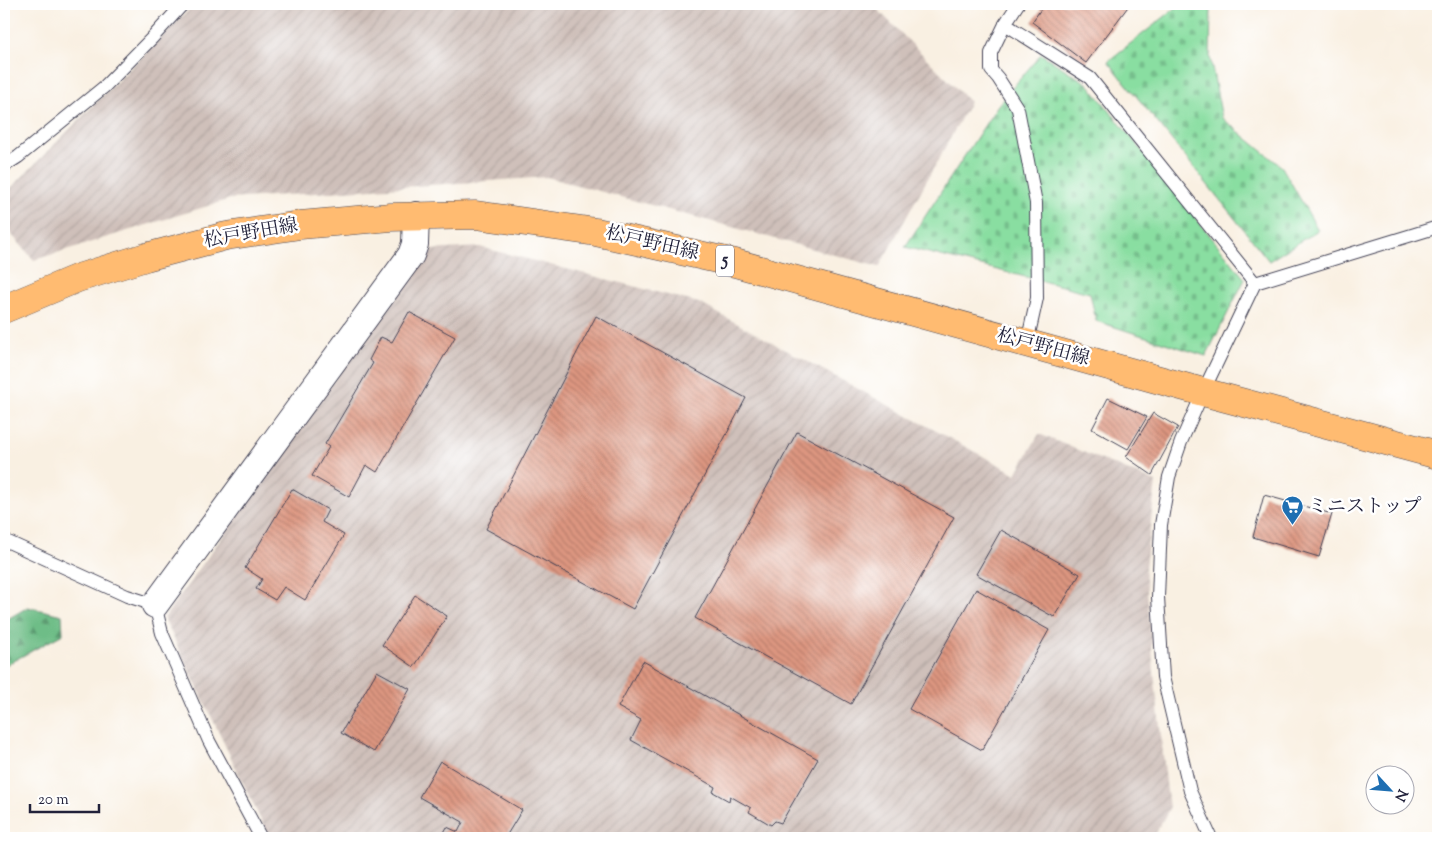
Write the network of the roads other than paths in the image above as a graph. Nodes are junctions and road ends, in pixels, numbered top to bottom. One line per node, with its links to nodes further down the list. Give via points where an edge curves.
1 (183, 4): 4 (lane, via 104,87)
2 (1018, 4): 3 (lane)
3 (1005, 24): 7 (lane, via 1090,78); 9 (lane, via 991,53 991,70 1018,109 1036,203 1036,298)
4 (4, 166)
5 (416, 215): 8 (main road, 松戸野田線 / 5, via 300,225 226,236 78,278); 9 (main road, 松戸野田線 / 5, via 476,215 596,232 735,263); 13 (street, via 415,244 411,255)
6 (1438, 227): 7 (lane)
7 (1255, 283): 10 (lane)
8 (4, 309)
9 (1027, 344): 10 (main road, 松戸野田線 / 5)
10 (1203, 392): 11 (main road, 松戸野田線 / 5); 15 (lane, via 1169,477 1161,525 1158,597 1163,677 1190,791)
11 (1438, 455)
12 (4, 540): 13 (lane, via 127,596)
13 (155, 605): 14 (lane, via 162,633 209,741)
14 (261, 838)
15 (1211, 838)

